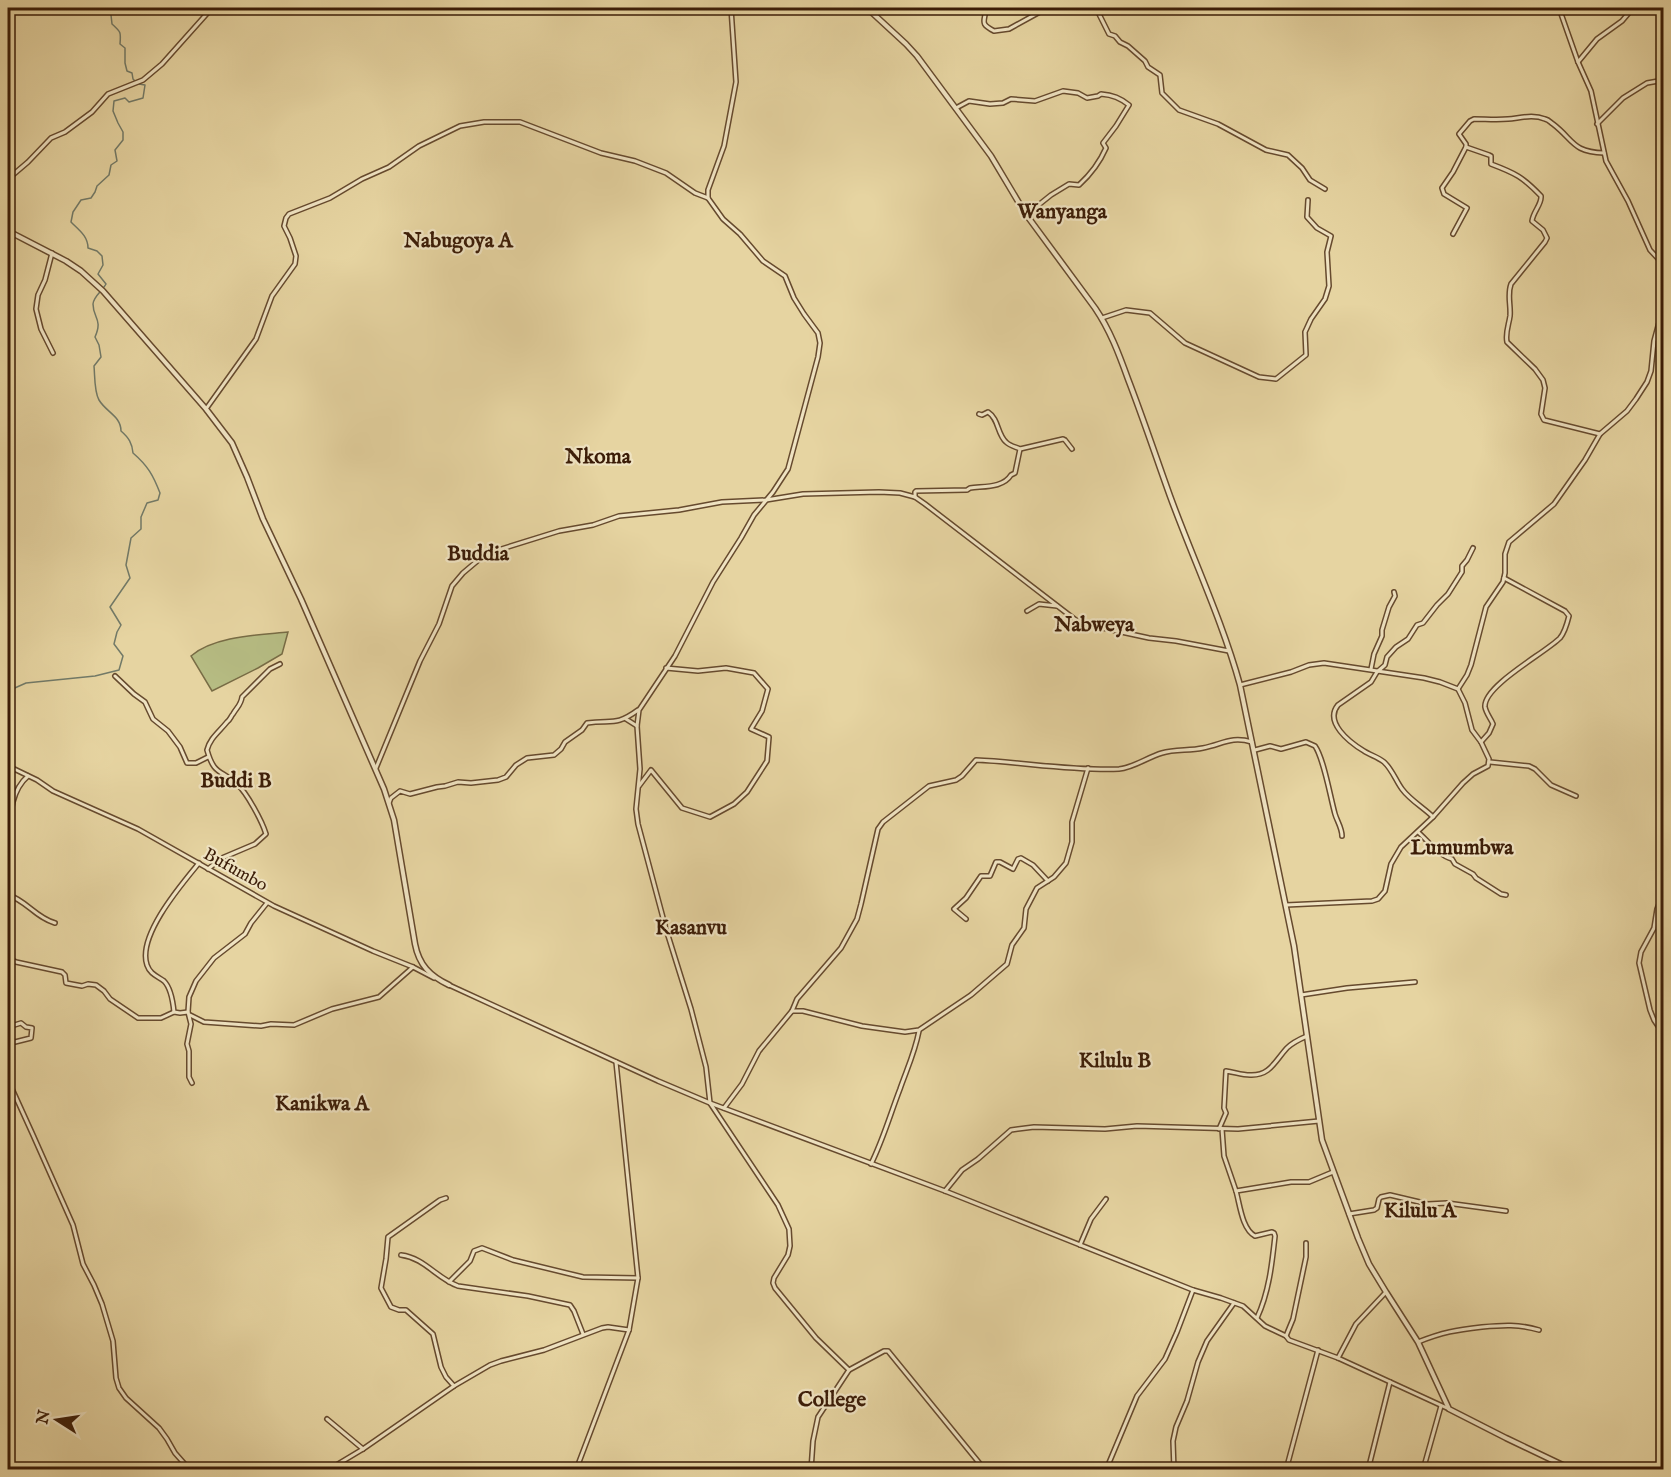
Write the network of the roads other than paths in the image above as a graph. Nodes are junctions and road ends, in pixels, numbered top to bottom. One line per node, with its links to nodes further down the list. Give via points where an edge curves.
1 (212, 8): 15 (street, via 150,75 108,94 92,112 51,138)
2 (731, 8): 17 (street, via 735,85 724,146)
3 (867, 8): 11 (street, via 906,44)
4 (987, 8): 5 (street, via 983,21 994,32 1009,29)
5 (1047, 8)
6 (1096, 8): 16 (street, via 1109,34 1160,75 1162,93 1179,110 1218,124 1266,150 1288,155 1310,180)
7 (1559, 8): 9 (street)
8 (1633, 8): 9 (street, via 1590,46)
9 (1578, 62): 12 (street, via 1591,91)
10 (1664, 80): 12 (street, via 1647,83 1623,98)
11 (956, 108): 19 (street, via 991,156); 19 (street, via 969,100 990,104 1011,99 1035,101 1063,91 1088,98 1108,94 1129,105 1103,143 1106,148 1094,170 1079,185 1069,184)
12 (1597, 124): 14 (street)
13 (1466, 147): 14 (street, via 1459,134 1472,120 1536,117 1547,119 1579,147); 21 (street, via 1442,188 1444,194 1467,208); 29 (street, via 1490,155 1491,164 1528,181 1542,198 1532,221 1547,237 1511,284 1507,342 1543,380 1544,420)
14 (1604, 153): 23 (street, via 1650,250)
15 (8, 180)
16 (1325, 189)
17 (708, 198): 27 (street, via 666,173 601,153 526,123 460,126 330,198 289,214 284,226 296,256 295,264 272,296 256,339); 32 (street, via 763,261 785,276 794,298 819,335 818,357 804,413 788,469)
18 (1308, 200): 25 (street, via 1307,217 1331,237 1327,252 1329,286 1305,332 1306,354 1276,379 1259,377 1185,343 1150,313 1126,310)
19 (1026, 215): 25 (street)
20 (8, 231): 22 (street)
21 (1453, 234)
22 (52, 253): 26 (street, via 36,309); 27 (street, via 103,291)
23 (1664, 265)
24 (1664, 304): 29 (street, via 1647,382 1627,411)
25 (1102, 318): 41 (street)
26 (52, 353)
27 (206, 410): 59 (street, via 236,450)
28 (979, 414): 30 (street, via 992,414 1005,441)
29 (1600, 434): 37 (street, via 1554,504 1509,542)
30 (1020, 449): 31 (street, via 1063,439); 33 (street, via 1015,473 1003,483 967,490 916,491)
31 (1072, 449)
32 (778, 484): 34 (street); 35 (street)
33 (915, 497): 34 (street, via 879,492); 39 (street)
34 (777, 498): 35 (street)
35 (766, 500): 43 (street, via 713,582); 59 (street, via 619,516 482,557 452,586)
36 (1473, 548): 45 (street, via 1448,594)
37 (1504, 578): 48 (street, via 1486,607 1471,665); 53 (street, via 1565,611 1569,618 1561,636 1503,679 1486,700 1493,724)
38 (1394, 592): 44 (street)
39 (1059, 606): 40 (street, via 1039,604); 41 (street, via 1077,621 1089,625)
40 (1027, 611)
41 (1230, 652): 47 (street)
42 (280, 664): 55 (street, via 242,697 229,720 212,737)
43 (666, 669): 49 (street); 61 (street, via 698,672 726,668 754,673 768,689 762,711 751,729 769,737 767,761 747,792 710,817 682,808 651,770)
44 (1371, 669): 45 (street); 47 (street, via 1317,663)
45 (1377, 672): 48 (street, via 1435,680); 64 (street, via 1371,682 1338,705 1334,720 1354,743 1384,762 1403,791)
46 (115, 676): 55 (street, via 145,702 153,719 180,747 187,763)
47 (1240, 685): 52 (street)
48 (1458, 689): 53 (street, via 1472,730)
49 (639, 710): 50 (street); 51 (street)
50 (626, 719): 51 (street); 63 (street, via 587,723 554,755 527,758 498,780 458,782 410,794 400,791)
51 (637, 726): 61 (street)
52 (1253, 742): 54 (street); 58 (street, via 1234,739 1204,748 1161,753 1122,769)
53 (1481, 742): 56 (street)
54 (1254, 750): 66 (street, via 1270,746 1281,749 1306,742 1315,746); 75 (street)
55 (208, 757): 69 (street, via 216,771 242,790 266,834)
56 (1489, 762): 62 (street, via 1535,768 1551,785); 64 (street, via 1486,769 1463,783)
57 (8, 766): 60 (street, Bufumbo)
58 (1088, 768): 70 (street, via 1072,822 1066,863); 84 (street, via 976,760 956,780 929,786 887,818 878,829 862,901 842,948 804,990)
59 (376, 770): 63 (street)
60 (28, 776): 67 (street, via 15,793); 68 (street, Bufumbo)
61 (638, 788): 95 (street, via 638,825 697,1032)
62 (1576, 796)
63 (388, 805): 80 (street, via 394,820 416,951)
64 (1433, 817): 65 (street)
65 (1418, 832): 73 (street, via 1455,864); 75 (street, via 1391,864 1385,891 1378,899)
66 (1342, 836)
67 (8, 851)
68 (199, 863): 69 (street, Bufumbo); 85 (street, via 164,907 147,942 146,964 151,973 165,982)
69 (208, 869): 74 (street, Bufumbo)
70 (1048, 881): 76 (street, via 1021,858 1012,869 996,862 990,876 981,876 954,909); 88 (street, via 1037,888 1026,909 1024,928 1012,945 1007,964)
71 (1664, 891): 89 (street, via 1639,963 1650,1010)
72 (8, 895): 77 (street)
73 (1506, 895)
74 (267, 902): 79 (street, Bufumbo); 86 (street, via 245,934 214,958 196,981 189,997)
75 (1285, 905): 83 (street)
76 (966, 919)
77 (55, 923)
78 (8, 958): 85 (street, via 62,972 70,985 99,987 138,1018 161,1018)
79 (413, 967): 80 (street, Bufumbo); 86 (street, via 379,997 294,1024 204,1022)
80 (434, 978): 82 (street)
81 (1415, 982): 83 (street)
82 (449, 985): 92 (street)
83 (1301, 996): 90 (street)
84 (792, 1011): 88 (street, via 886,1030); 96 (street, via 759,1051)
85 (174, 1012): 86 (street)
86 (189, 1014): 94 (street, via 187,1044)
87 (8, 1027): 91 (street, via 21,1023 32,1028 30,1038)
88 (920, 1030): 99 (street)
89 (1664, 1035)
90 (1307, 1036): 97 (street); 98 (street, via 1288,1047 1266,1072 1249,1075 1226,1071 1226,1113)
91 (8, 1041)
92 (616, 1062): 95 (street); 110 (street)
93 (8, 1080): 130 (street, via 73,1226 83,1264 113,1341 119,1388 159,1428)
94 (192, 1083)
95 (710, 1103): 96 (street); 123 (street, via 778,1205 789,1229 788,1255 773,1283 816,1338)
96 (724, 1108): 99 (street)
97 (1320, 1121): 98 (street); 100 (street)
98 (1220, 1129): 101 (street, via 1041,1126 1011,1130 962,1170); 102 (street)
99 (871, 1164): 101 (street)
100 (1333, 1172): 102 (street, via 1310,1182); 106 (street)
101 (945, 1191): 108 (street)
102 (1236, 1191): 115 (street, via 1250,1233 1255,1236 1272,1232 1275,1236 1266,1295)
103 (446, 1198): 125 (street, via 388,1237 381,1288 391,1307 406,1310 433,1334 441,1367)
104 (1106, 1199): 108 (street, via 1091,1219)
105 (1506, 1211): 106 (street, via 1428,1204 1390,1196 1381,1197 1377,1208)
106 (1349, 1214): 113 (street, via 1369,1264)
107 (1306, 1243): 119 (street, via 1293,1319)
108 (1080, 1245): 112 (street)
109 (401, 1255): 111 (street, via 423,1262)
110 (638, 1278): 111 (street, via 583,1277 482,1248 474,1251 470,1261); 116 (street)
111 (449, 1282): 118 (street, via 566,1303 574,1311)
112 (1193, 1290): 114 (street); 135 (street, via 1165,1359 1137,1396)
113 (1386, 1292): 120 (street); 122 (street, via 1356,1324)
114 (1235, 1302): 115 (street); 136 (street, via 1207,1341 1198,1362 1176,1427)
115 (1257, 1318): 119 (street)
116 (629, 1330): 118 (street, via 608,1327); 132 (street)
117 (1539, 1330): 120 (street, via 1520,1325 1455,1329)
118 (583, 1334): 125 (street, via 490,1365)
119 (1286, 1336): 121 (street)
120 (1418, 1342): 127 (street)
121 (1318, 1350): 122 (street); 137 (street)
122 (1338, 1358): 124 (street)
123 (849, 1370): 133 (street, via 818,1417); 134 (street, via 888,1351)
124 (1390, 1382): 126 (street); 138 (street)
125 (454, 1386): 129 (street)
126 (1441, 1406): 127 (street); 139 (street)
127 (1449, 1409): 140 (street)
128 (327, 1419): 129 (street)
129 (363, 1449): 131 (street)
130 (190, 1470)
131 (328, 1470)
132 (576, 1470)
133 (811, 1470)
134 (985, 1470)
135 (1106, 1470)
136 (1174, 1470)
137 (1286, 1470)
138 (1368, 1470)
139 (1423, 1470)
140 (1573, 1470)

